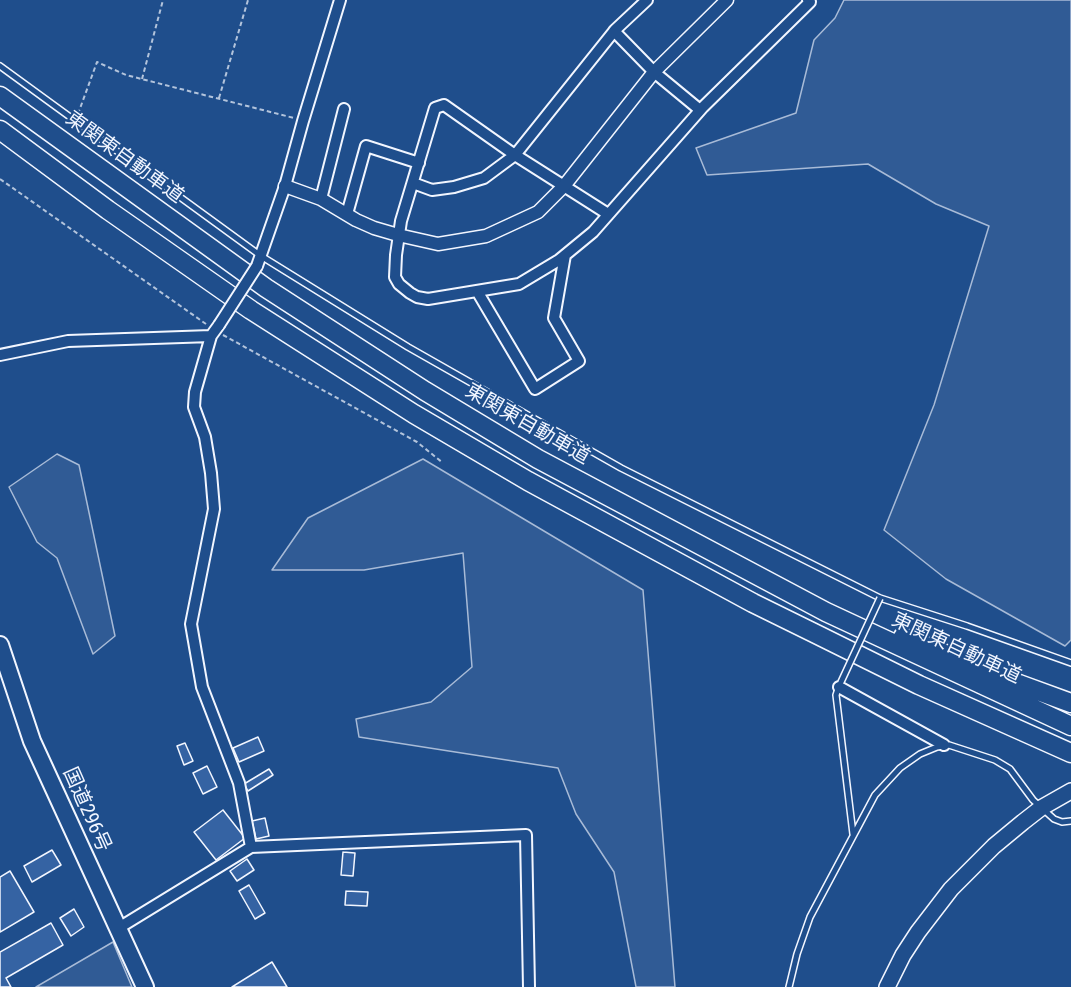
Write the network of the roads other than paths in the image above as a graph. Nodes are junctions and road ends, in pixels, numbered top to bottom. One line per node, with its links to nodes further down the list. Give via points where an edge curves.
1 (340, 0): 15 (street)
2 (647, 0): 5 (street)
3 (727, 0): 7 (street)
4 (808, 0): 10 (street)
5 (614, 32): 7 (street); 12 (street)
6 (0, 66): 22 (lane)
7 (654, 72): 10 (street); 16 (street)
8 (0, 96): 26 (highway, 東関東自動車道, via 267,288 425,391 538,459)
9 (344, 109): 17 (street)
10 (700, 110): 19 (street)
11 (0, 130): 31 (highway, via 250,310 414,414 528,481 744,598)
12 (515, 155): 13 (street, via 444,105 435,108); 14 (street, via 484,178 454,187 432,190); 16 (street)
13 (419, 163): 14 (street); 18 (street, via 366,146)
14 (414, 183): 20 (street)
15 (285, 186): 17 (street); 22 (street)
16 (564, 186): 19 (street); 20 (street, via 538,212 486,236 438,244)
17 (321, 200): 18 (street)
18 (347, 214): 20 (street)
19 (608, 214): 21 (street)
20 (398, 235): 23 (street, via 395,277 410,293 428,299)
21 (566, 255): 23 (street, via 519,284); 23 (street, via 554,318 579,361 534,389)
22 (259, 261): 24 (street, bridge); 27 (lane, via 621,468)
23 (477, 291)
24 (211, 336): 25 (street, via 68,341); 41 (street, via 194,407 205,437 214,509 191,624 202,687 239,783)
25 (0, 355)
26 (763, 580): 32 (highway); 33 (highway, 東関東自動車道)
27 (880, 598): 29 (lane); 30 (lane, bridge)
28 (0, 645): 42 (highway, 国道296号, via 32,741)
29 (1071, 663)
30 (840, 684): 34 (street); 40 (lane, via 836,695)
31 (919, 685): 35 (highway); 36 (highway)
32 (1071, 703)
33 (1071, 726)
34 (944, 745): 38 (lane, via 1003,764); 40 (lane, via 920,754 887,780)
35 (1071, 753)
36 (1071, 767)
37 (1071, 790): 38 (main road)
38 (1041, 808): 39 (lane, via 1054,819); 46 (main road, via 994,846 951,889 918,932)
39 (1071, 821)
40 (853, 835): 45 (lane, via 810,917)
41 (251, 847): 42 (street); 44 (street, via 526,835)
42 (117, 929): 43 (highway, 国道296号)
43 (144, 987)
44 (529, 987)
45 (789, 987)
46 (887, 987)

